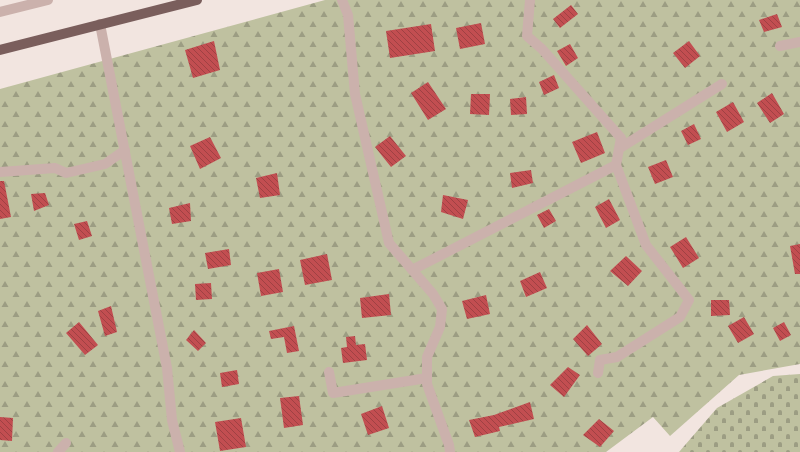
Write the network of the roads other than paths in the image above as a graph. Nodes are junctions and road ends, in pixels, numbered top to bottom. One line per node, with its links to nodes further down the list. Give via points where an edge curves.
1 (48, 0): 5 (street)
2 (197, 0): 6 (main road)
3 (342, 0): 15 (street, via 348,15 354,94 389,243)
4 (530, 0): 11 (street, via 527,36 542,49 622,138)
5 (0, 12)
6 (100, 24): 9 (main road); 12 (street)
7 (800, 42): 8 (street)
8 (780, 46)
9 (0, 50)
10 (722, 84): 11 (street)
11 (620, 148): 13 (street)
12 (125, 150): 14 (street, via 106,164 66,172 55,168); 21 (street, via 167,368 172,420)
13 (616, 165): 15 (street); 17 (street, via 646,245 689,300 680,317 617,357 600,360)
14 (0, 172)
15 (412, 270): 18 (street, via 433,294 442,309 440,327 427,357)
16 (329, 372): 18 (street, via 332,393)
17 (598, 373)
18 (427, 378): 22 (street)
19 (66, 443): 20 (street)
20 (58, 452)
21 (180, 452)
22 (450, 452)

